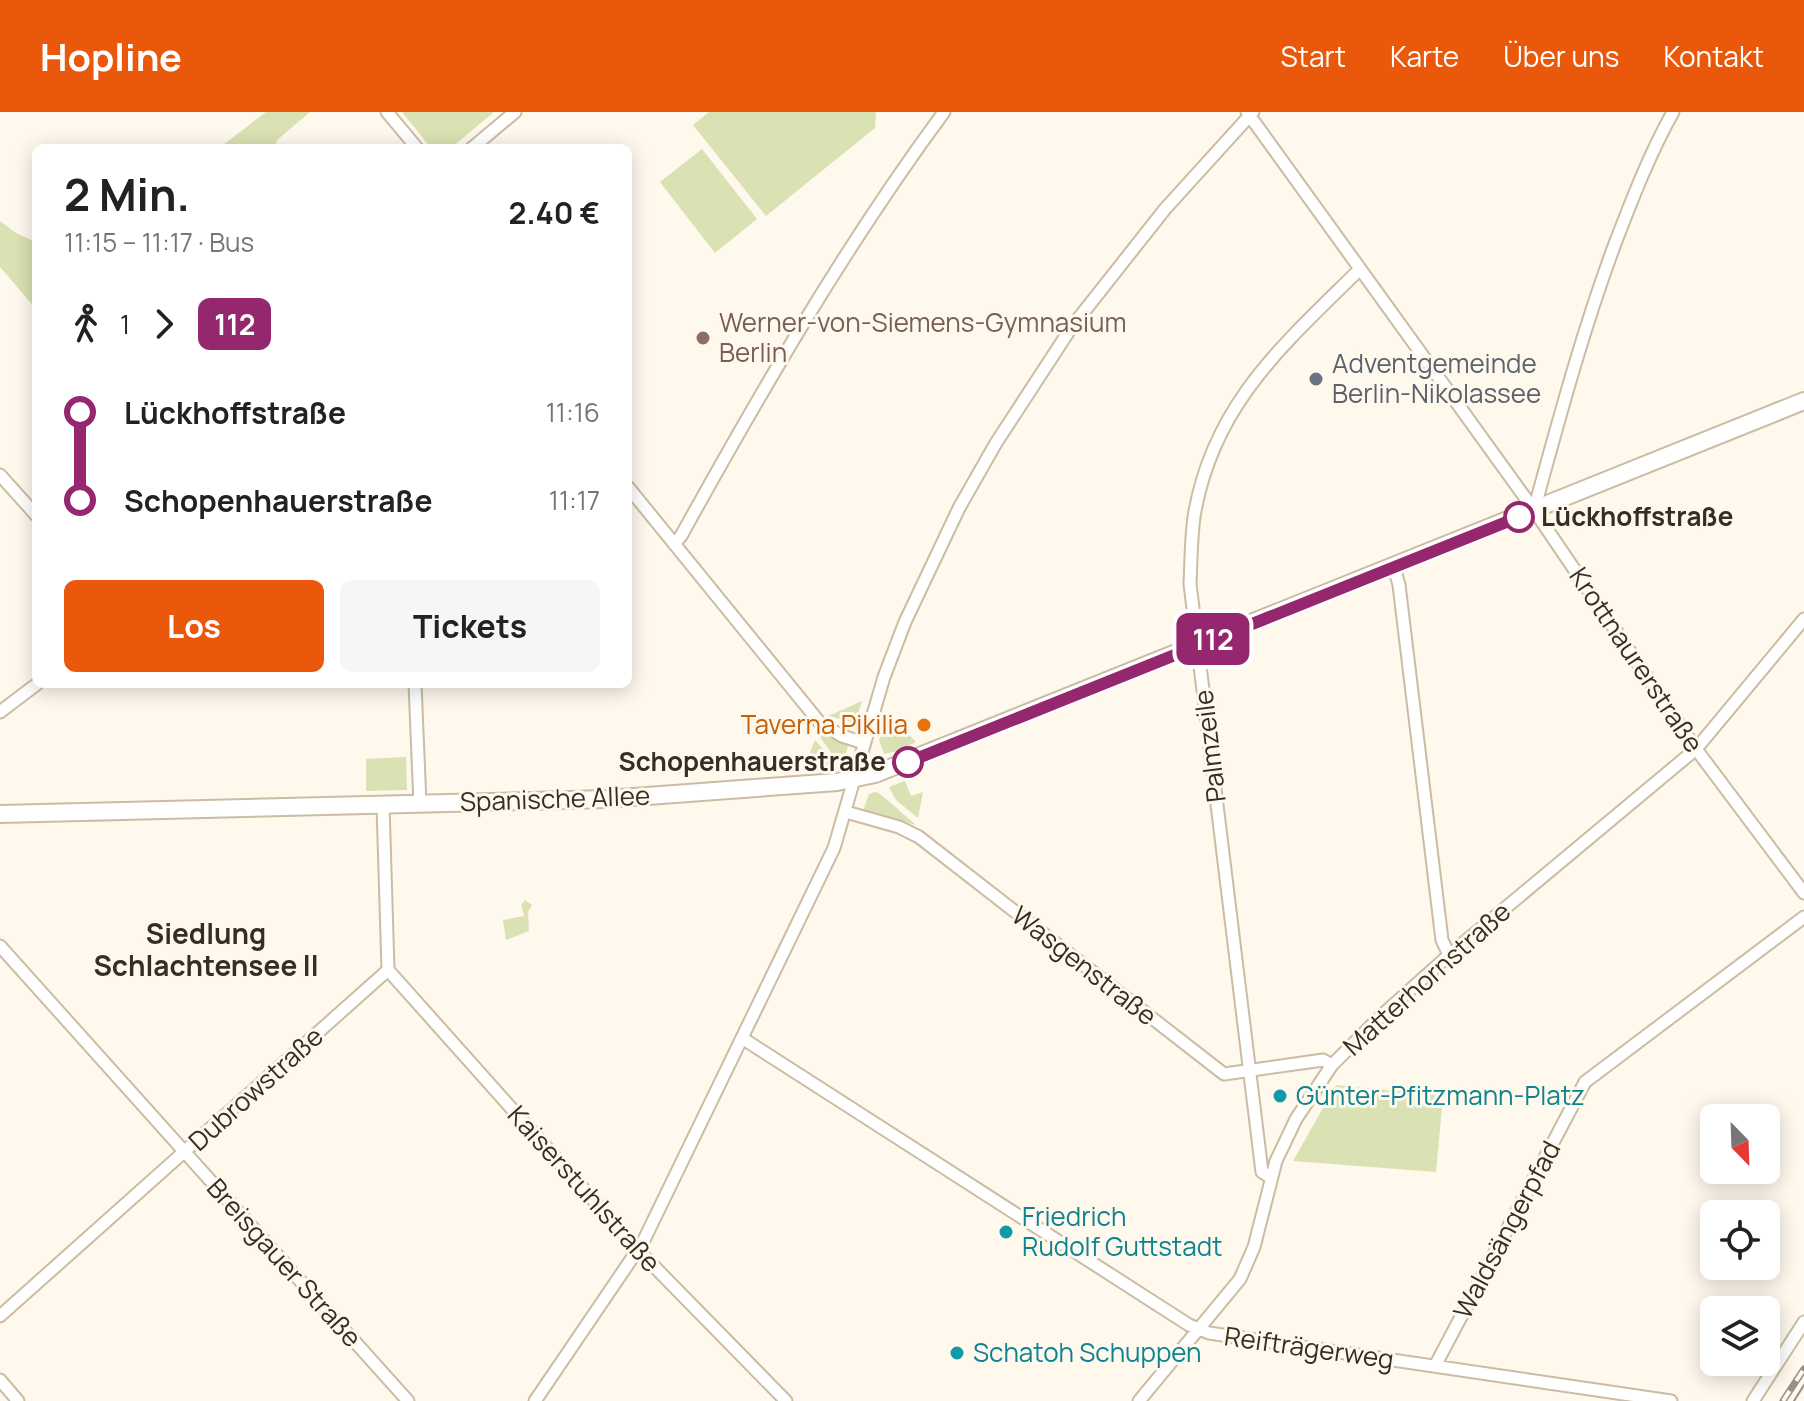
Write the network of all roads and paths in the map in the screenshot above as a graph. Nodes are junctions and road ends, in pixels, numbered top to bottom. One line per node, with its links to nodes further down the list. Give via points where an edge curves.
1 (387, 112): 6 (street)
2 (515, 112): 7 (street)
3 (944, 112): 14 (street, via 843,258)
4 (1673, 112): 12 (street, via 1638,182 1602,280)
5 (1249, 113): 8 (street, Krottnaurerstraße); 21 (street, via 1071,328 996,443 910,609)
6 (414, 144)
7 (477, 144)
8 (1360, 269): 12 (street, Krottnaurerstraße); 17 (street, Palmzeile, via 1266,364 1215,446 1192,533 1190,584)
9 (1804, 401): 12 (main road, Spanische Allee)
10 (0, 475): 13 (street)
11 (632, 492): 14 (street)
12 (1534, 510): 15 (main road, Spanische Allee); 22 (street, Krottnaurerstraße)
13 (32, 511)
14 (674, 544): 21 (street, via 820,723)
15 (1394, 567): 17 (main road, Spanische Allee); 31 (street, via 1442,940)
16 (1804, 619): 22 (street, Matterhornstraße)
17 (1198, 645): 23 (main road, Spanische Allee, via 908,762); 35 (street, Palmzeile)
18 (32, 688): 20 (street)
19 (415, 688): 24 (street)
20 (0, 712)
21 (864, 743): 23 (street)
22 (1696, 749): 28 (street, Krottnaurerstraße); 31 (street, Matterhornstraße)
23 (853, 778): 24 (main road, Spanische Allee, via 607,799); 26 (street)
24 (420, 804): 25 (main road, Spanische Allee)
25 (383, 805): 27 (main road, Spanische Allee); 32 (street)
26 (846, 812): 33 (street, via 834,848); 35 (street, Wasgenstraße, via 919,837 1224,1074)
27 (0, 814)
28 (1804, 893)
29 (1804, 917): 42 (street, Waldsängerpfad, via 1585,1082)
30 (0, 946): 36 (street, Breisgauer Straße)
31 (1449, 955): 34 (street, Matterhornstraße)
32 (388, 970): 36 (street, Dubrowstraße); 38 (street, Kaiserstuhlstraße)
33 (742, 1038): 38 (street); 41 (street, Reifträgerweg)
34 (1332, 1065): 35 (street, Wasgenstraße, via 1323,1060); 37 (street, Matterhornstraße, via 1296,1119)
35 (1249, 1070): 37 (street, Palmzeile, via 1262,1172)
36 (185, 1153): 39 (street, Dubrowstraße); 45 (street, Breisgauer Straße)
37 (1270, 1177): 41 (street, Matterhornstraße, via 1249,1262)
38 (638, 1250): 46 (street); 47 (street, Kaiserstuhlstraße)
39 (0, 1316)
40 (1804, 1322): 50 (street)
41 (1200, 1330): 42 (street, Reifträgerweg); 48 (street, Matterhornstraße)
42 (1435, 1366): 49 (street, Reifträgerweg)
43 (0, 1380): 44 (street)
44 (18, 1401)
45 (408, 1401)
46 (535, 1401)
47 (786, 1401)
48 (1139, 1401)
49 (1671, 1401)
50 (1753, 1401)

